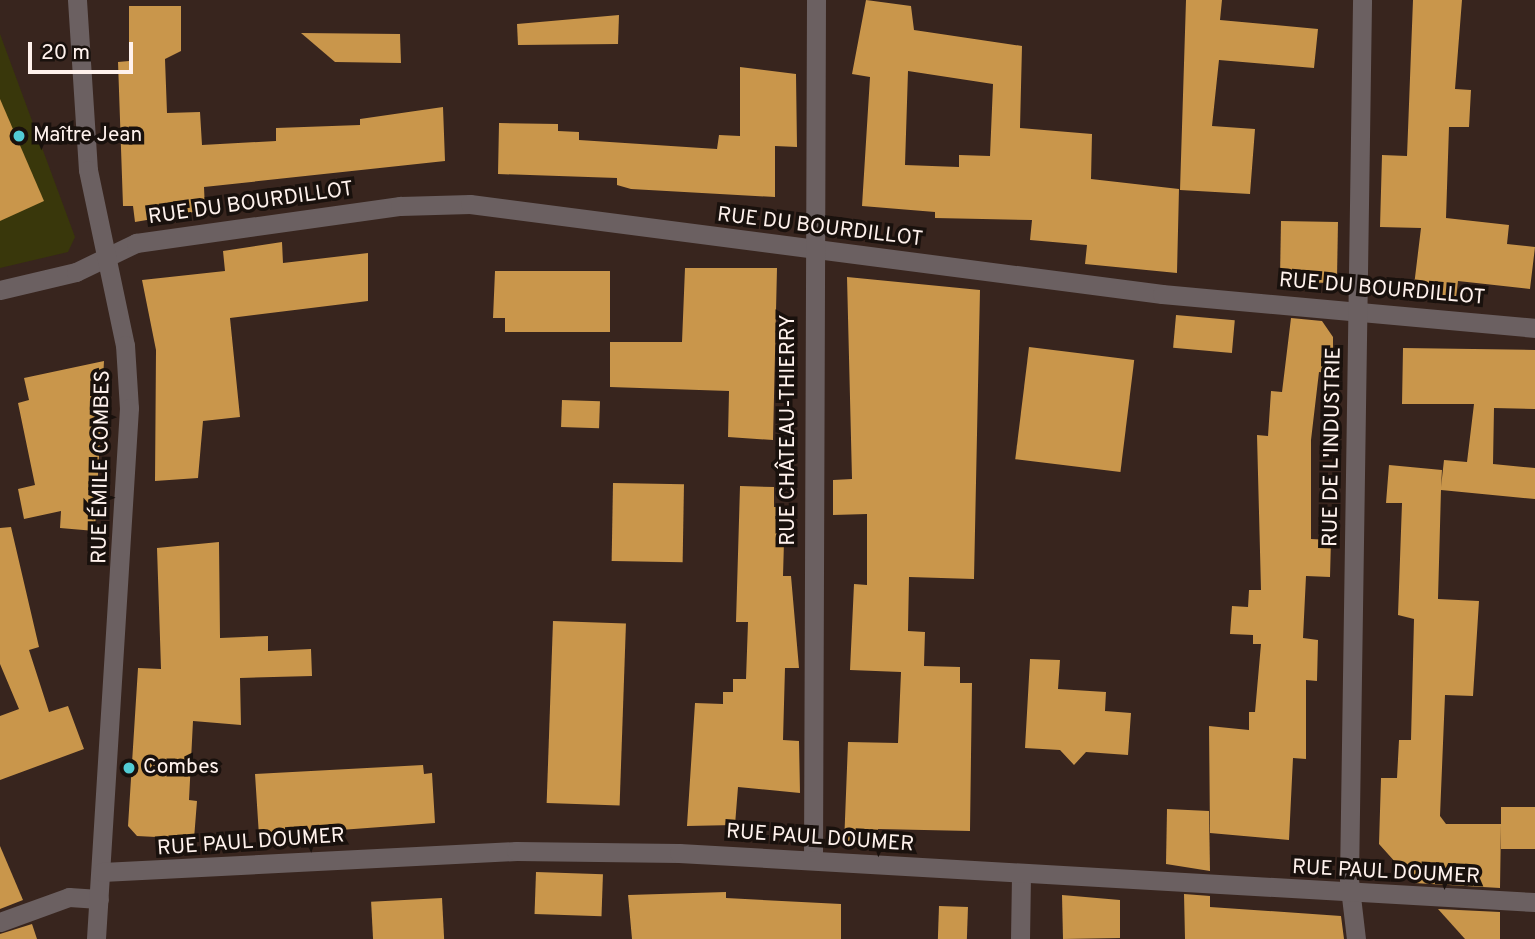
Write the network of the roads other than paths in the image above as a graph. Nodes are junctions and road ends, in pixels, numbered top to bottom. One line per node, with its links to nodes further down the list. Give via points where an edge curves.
1 (77, 0): 5 (street, RUE ÉMILE COMBES, via 85,146)
2 (816, 0): 4 (street, RUE CHÂTEAU-THIERRY)
3 (1362, 0): 7 (street, RUE DE L'INDUSTRIE)
4 (815, 251): 5 (street, RUE DU BOURDILLOT, via 470,204 400,206 136,243); 7 (street, RUE DU BOURDILLOT, via 1162,294); 9 (street, RUE CHÂTEAU-THIERRY)
5 (103, 258): 6 (street, RUE DU BOURDILLOT, via 76,272); 10 (street, RUE ÉMILE COMBES, via 125,345 129,408)
6 (0, 290)
7 (1357, 309): 8 (street, RUE DU BOURDILLOT); 12 (street, RUE DE L'INDUSTRIE)
8 (1535, 328)
9 (813, 860): 10 (street, RUE PAUL DOUMER, via 516,851); 11 (street, RUE PAUL DOUMER)
10 (102, 872): 13 (street, RUE ÉMILE COMBES)
11 (1021, 875): 12 (street, RUE PAUL DOUMER); 17 (street)
12 (1352, 895): 14 (street, RUE PAUL DOUMER); 18 (street, RUE DE L'INDUSTRIE)
13 (99, 899): 15 (street, via 69,897); 16 (street, RUE ÉMILE COMBES)
14 (1535, 902)
15 (0, 922)
16 (96, 939)
17 (1020, 939)
18 (1356, 939)

